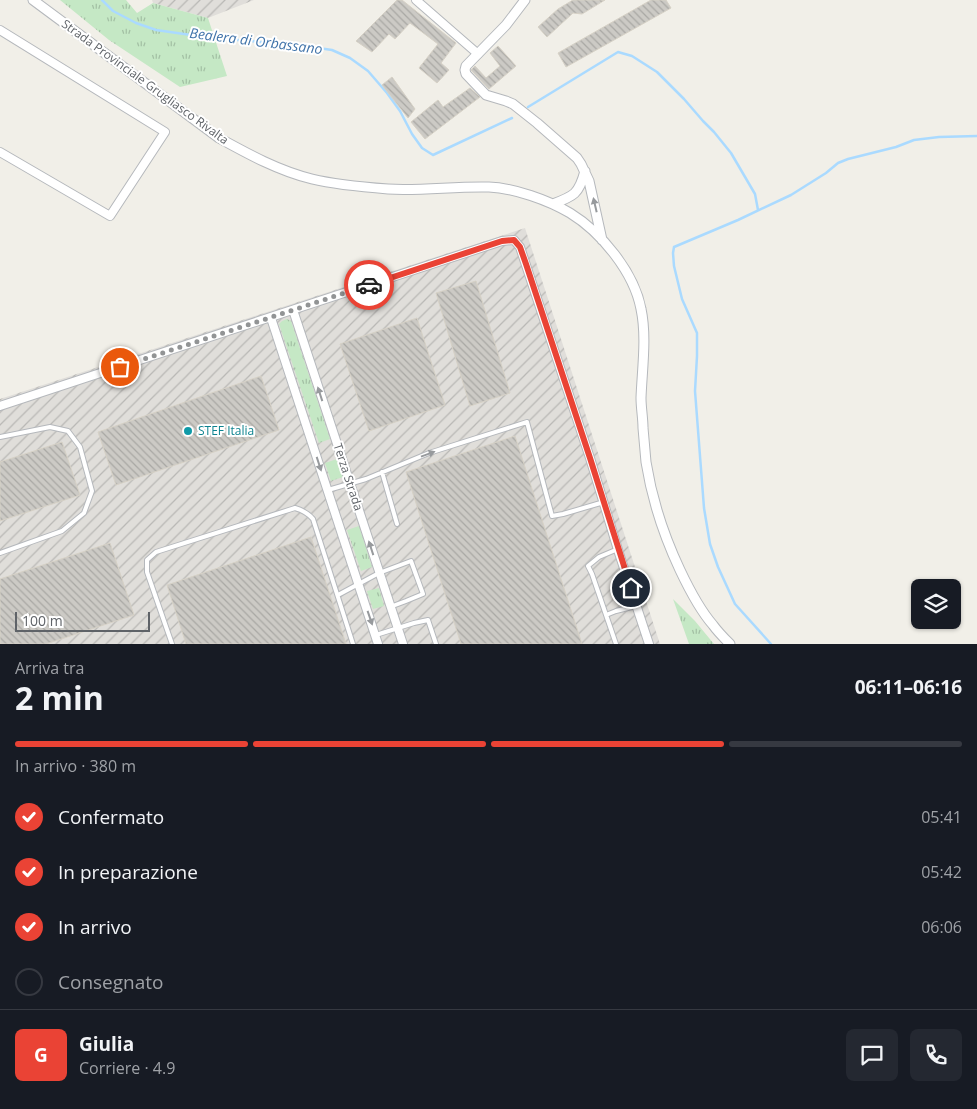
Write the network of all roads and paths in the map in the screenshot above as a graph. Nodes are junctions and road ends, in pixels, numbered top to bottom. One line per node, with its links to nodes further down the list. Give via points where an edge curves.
1 (33, 0): 8 (street, Strada Provinciale Grugliasco Rivalta, via 219,138 288,171 349,186 390,189 491,187)
2 (416, 0): 5 (street)
3 (525, 0): 5 (street)
4 (0, 30): 6 (street, via 165,132 110,216)
5 (478, 54): 7 (street, via 466,66 466,74 490,97 513,104 537,123 577,158)
6 (0, 152)
7 (585, 171): 8 (street, via 575,194); 9 (street, one-way to 7)
8 (552, 204): 9 (street, Strada Provinciale Grugliasco Rivalta, via 577,218)
9 (602, 240): 36 (street, Strada Provinciale Grugliasco Rivalta, via 622,264 641,308 644,328 641,402 646,461 656,508 668,545 691,592)
10 (293, 310): 11 (street); 15 (street, Terza Strada, one-way to 10); 17 (street, via 502,241 514,240 520,247)
11 (271, 318): 12 (street); 16 (street, Terza Strada, one-way to 16)
12 (0, 406)
13 (0, 437): 20 (lane, via 50,426 68,431 80,447 92,491 84,513 62,531)
14 (382, 472): 15 (lane); 17 (lane, one-way to 17, via 429,453 527,422 552,516); 18 (lane)
15 (350, 484): 16 (lane); 21 (street, Terza Strada, one-way to 15)
16 (328, 491): 22 (street, Terza Strada)
17 (604, 502): 19 (street)
18 (397, 524)
19 (618, 549): 25 (street); 26 (lane, via 588,566)
20 (0, 553)
21 (379, 573): 22 (lane); 24 (street, Terza Strada); 24 (lane, via 411,561 423,594)
22 (358, 583): 23 (lane); 28 (street, Terza Strada, one-way to 28)
23 (338, 595): 29 (lane, via 313,519 295,508 156,552 147,560 147,572); 30 (lane)
24 (390, 606): 27 (street, Terza Strada)
25 (636, 606): 26 (lane); 35 (street)
26 (606, 615): 34 (lane)
27 (398, 628): 28 (lane); 32 (street, Terza Strada); 33 (lane, via 428,620)
28 (376, 635): 31 (street, Terza Strada)
29 (172, 644)
30 (352, 644)
31 (378, 644)
32 (403, 644)
33 (436, 644)
34 (616, 644)
35 (649, 644)
36 (730, 644)

